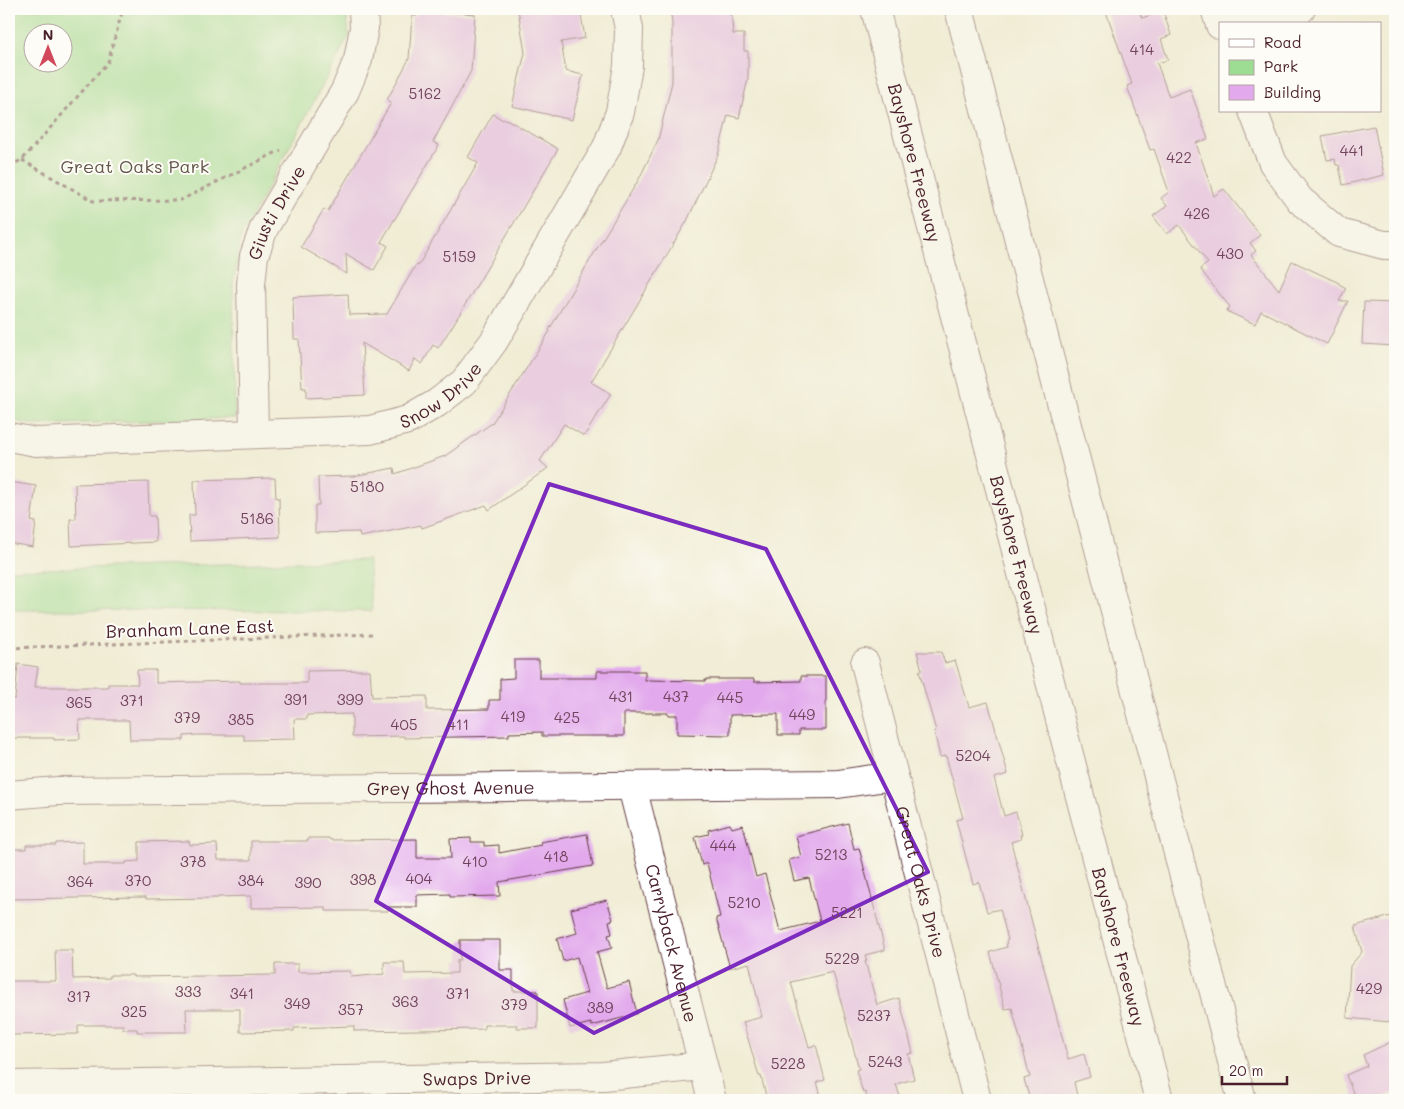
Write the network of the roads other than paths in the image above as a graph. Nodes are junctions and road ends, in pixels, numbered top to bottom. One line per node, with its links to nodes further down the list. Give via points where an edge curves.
1 (363, 9): 11 (main road, Giusti Drive, via 364,28 358,60 345,91 264,228 254,256 251,284)
2 (625, 9): 11 (main road, Snow Drive, via 629,29 628,66 620,112 607,147 494,341 464,382 408,420 370,430)
3 (875, 9): 21 (main road, Bayshore Freeway)
4 (959, 9): 22 (main road)
5 (1215, 9): 7 (main road)
6 (1301, 9): 8 (main road)
7 (1219, 22)
8 (1248, 22)
9 (1253, 112): 10 (main road, via 1274,163 1300,200 1339,233)
10 (1395, 245)
11 (254, 433): 12 (main road, Snow Drive, via 36,442)
12 (9, 437)
13 (865, 663): 14 (main road, Great Oaks Drive)
14 (893, 776): 15 (main road, Grey Ghost Avenue, via 838,784); 20 (main road, Great Oaks Drive)
15 (632, 787): 16 (main road, Grey Ghost Avenue, via 58,791); 17 (main road, Carryback Avenue)
16 (9, 795)
17 (703, 1066): 18 (main road, Swaps Drive, via 603,1076); 19 (main road, Carryback Avenue)
18 (9, 1085)
19 (712, 1100)
20 (977, 1100)
21 (1159, 1100)
22 (1242, 1100)

